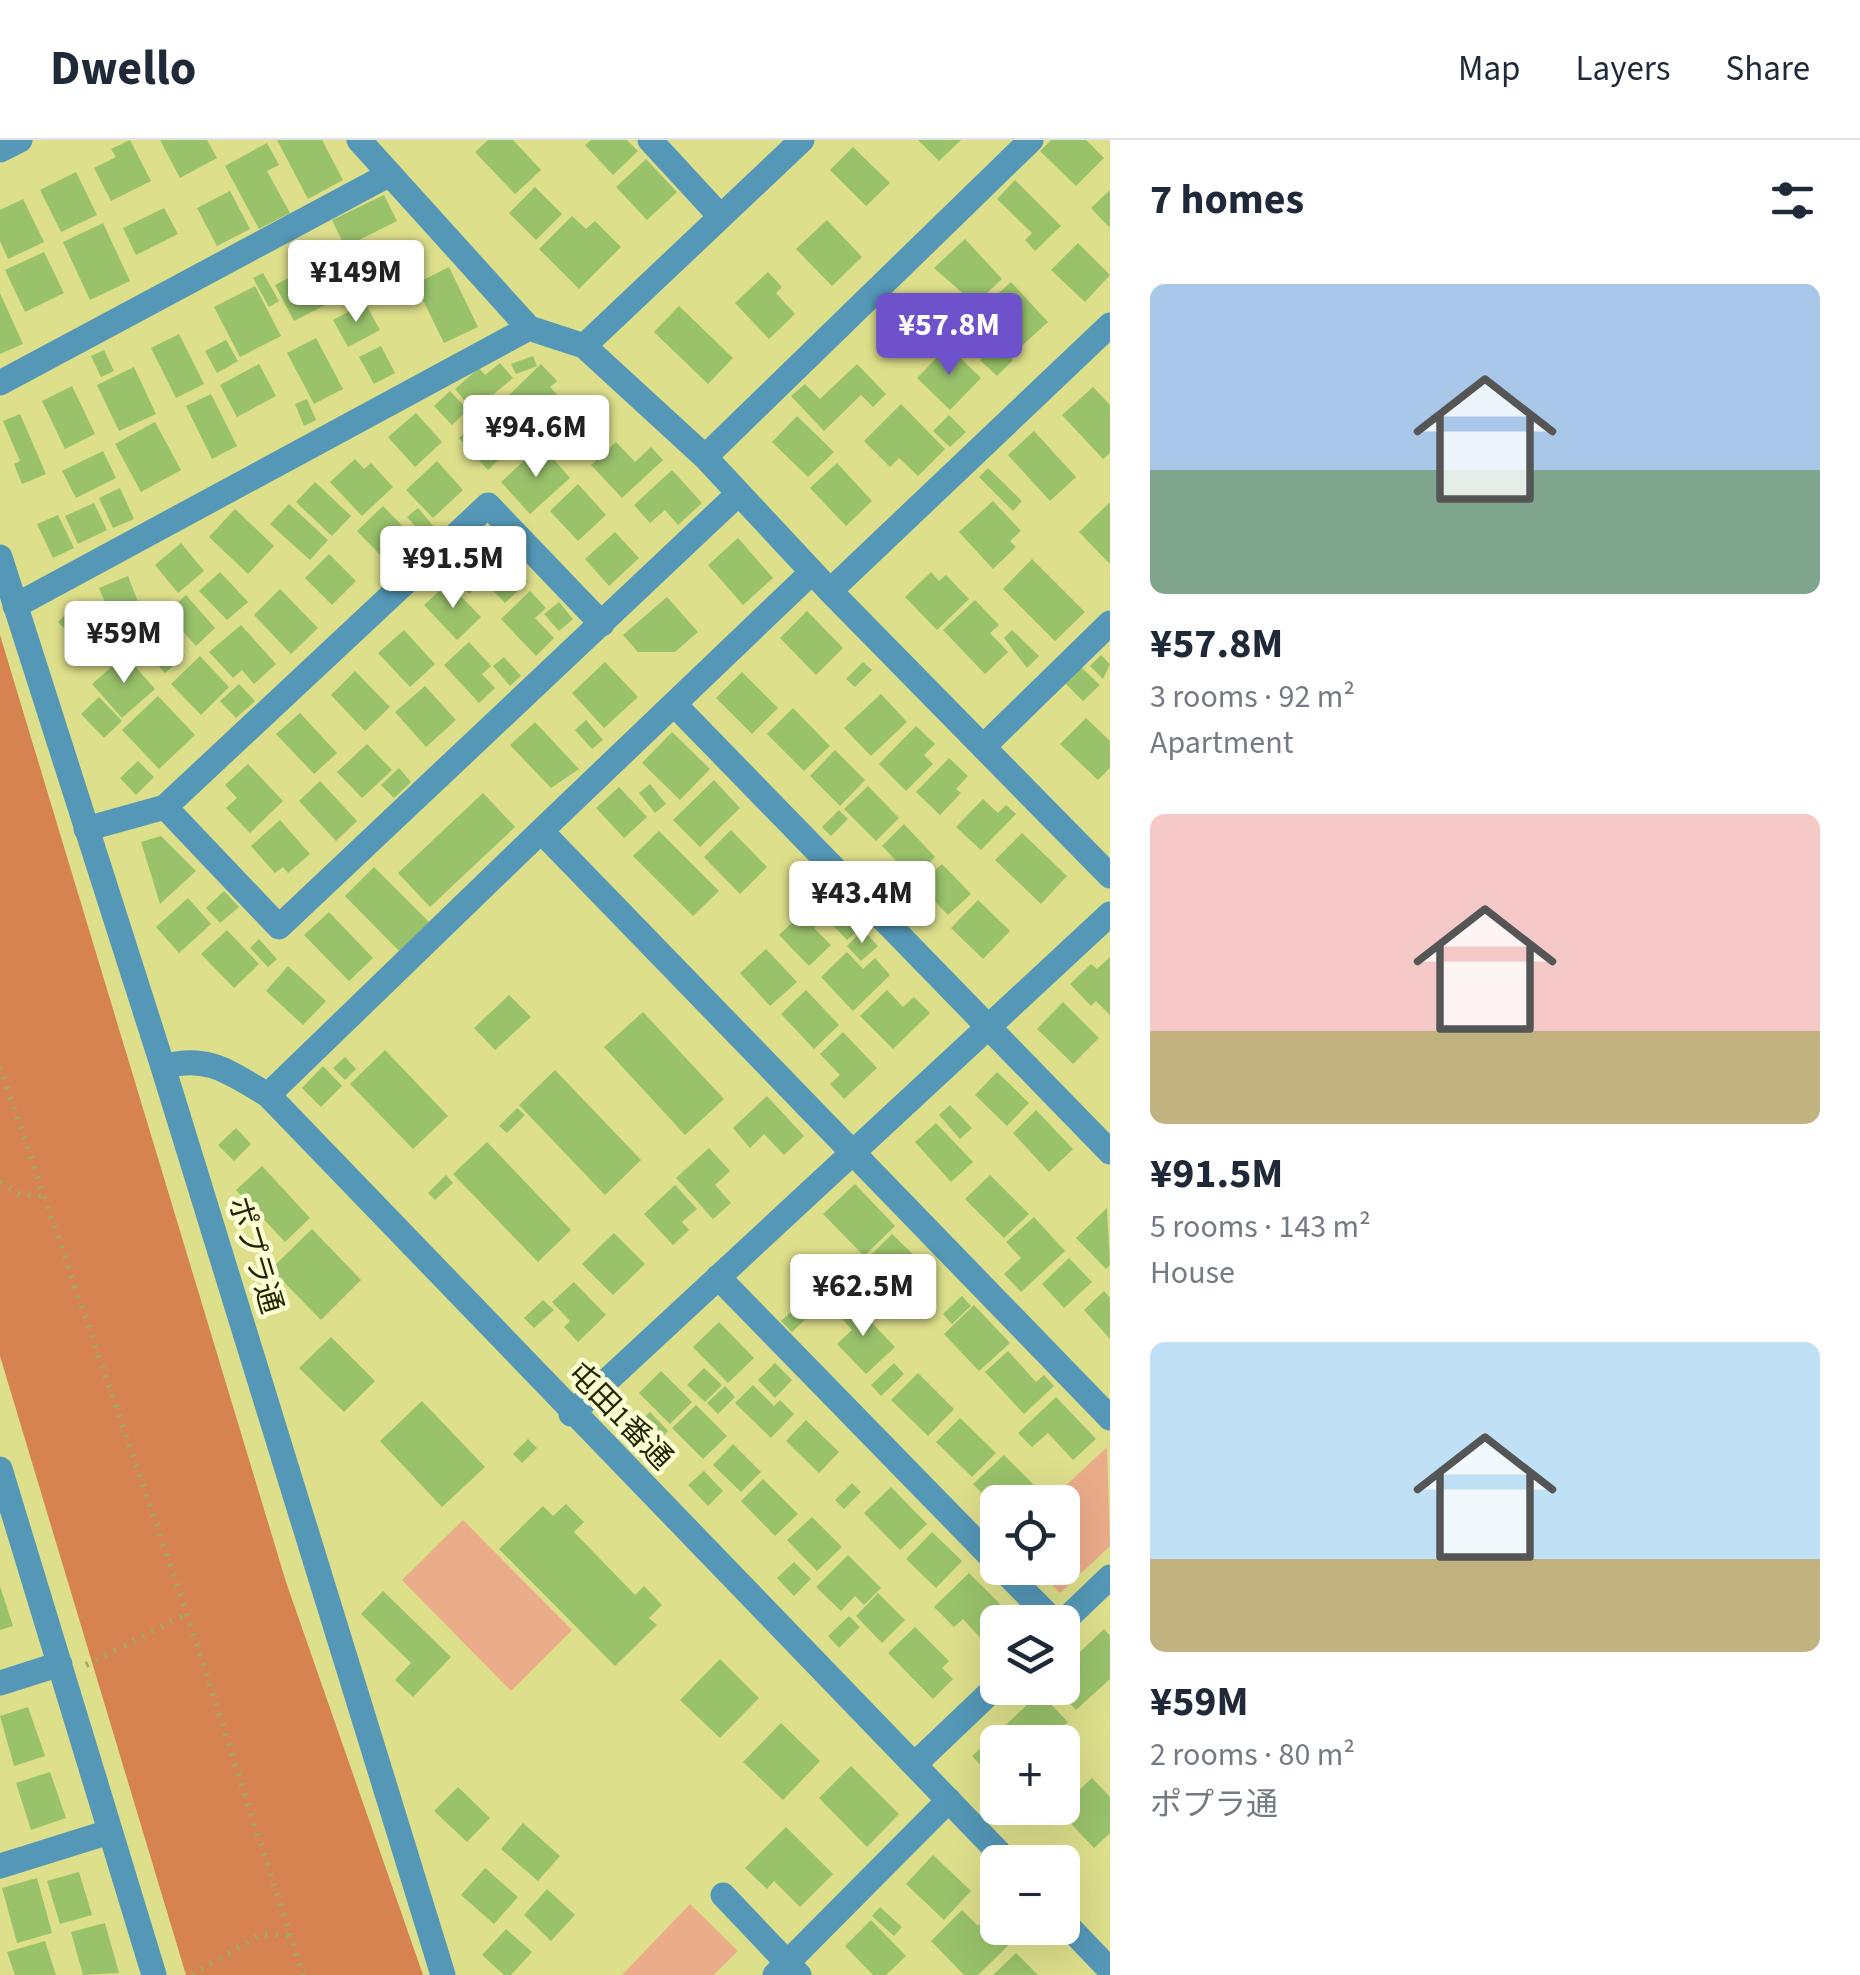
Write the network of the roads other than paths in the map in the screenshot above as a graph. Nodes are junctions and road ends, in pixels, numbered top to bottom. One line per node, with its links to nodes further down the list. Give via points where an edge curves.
1 (20, 140): 6 (street)
2 (359, 140): 7 (street)
3 (650, 140): 8 (street)
4 (802, 140): 8 (street)
5 (1031, 140): 13 (street)
6 (0, 150)
7 (390, 174): 10 (street); 12 (street)
8 (720, 216): 11 (street)
9 (1110, 324): 16 (street)
10 (530, 328): 11 (street); 17 (street)
11 (584, 346): 13 (street)
12 (0, 383)
13 (705, 457): 14 (street)
14 (738, 494): 16 (street); 18 (street)
15 (0, 557): 17 (street, ポプラ通)
16 (821, 582): 20 (street); 21 (street)
17 (16, 606): 23 (street, ポプラ通)
18 (602, 624): 22 (street, via 488,505); 22 (street, via 279,927)
19 (1110, 624): 21 (street)
20 (674, 705): 24 (street); 27 (street)
21 (983, 747): 25 (street)
22 (165, 807): 23 (street)
23 (86, 830): 28 (street, ポプラ通)
24 (541, 831): 29 (street); 31 (street)
25 (1110, 876)
26 (1110, 914): 27 (street)
27 (990, 1028): 30 (street); 31 (street)
28 (163, 1067): 29 (street, 屯田1番通, via 191,1059); 54 (street, ポプラ通)
29 (268, 1095): 33 (street, 屯田1番通)
30 (1110, 1152)
31 (853, 1153): 32 (street); 34 (street)
32 (718, 1277): 33 (street); 36 (street)
33 (571, 1414): 44 (street, 屯田1番通)
34 (1110, 1418)
35 (2, 1484): 41 (street)
36 (980, 1546)
37 (1110, 1577): 40 (street)
38 (1018, 1585): 39 (street)
39 (1038, 1605)
40 (1080, 1606)
41 (60, 1664): 42 (street); 46 (street)
42 (0, 1682)
43 (980, 1702): 44 (street)
44 (914, 1764): 45 (street, 屯田1番通)
45 (949, 1800): 47 (street, 屯田1番通); 52 (street)
46 (109, 1832): 48 (street); 53 (street)
47 (992, 1845)
48 (0, 1866)
49 (723, 1896): 52 (street)
50 (1080, 1939): 51 (street)
51 (1110, 1970)
52 (788, 1971)
53 (154, 1975)
54 (442, 1975)

